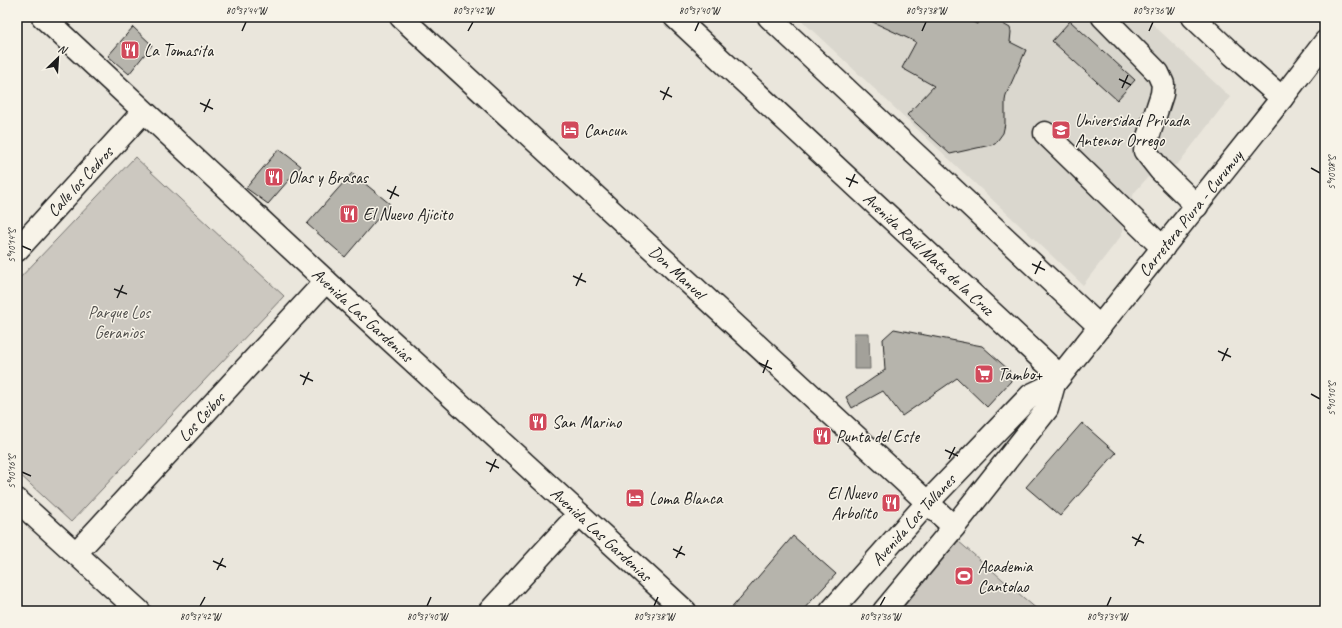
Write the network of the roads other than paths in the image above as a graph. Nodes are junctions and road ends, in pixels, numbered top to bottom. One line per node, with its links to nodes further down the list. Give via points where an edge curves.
1 (43, 17): 9 (street, Avenida Las Gardenias)
2 (401, 17): 20 (street, Don Manuel)
3 (675, 17): 16 (street, Avenida Raúl Mata de la Cruz)
4 (769, 17): 15 (street)
5 (1103, 17): 11 (street, via 1158,73 1163,84 1162,94 1145,151 1160,170)
6 (1194, 17): 8 (street)
7 (1323, 48): 8 (street, Carretera Piura - Curumuy)
8 (1282, 98): 11 (street, Carretera Piura - Curumuy)
9 (143, 112): 13 (street, Calle los Cedros); 14 (street, Avenida Las Gardenias)
10 (1045, 133): 12 (street)
11 (1197, 206): 12 (street, Carretera Piura - Curumuy)
12 (1163, 248): 15 (street, Carretera Piura - Curumuy)
13 (17, 250)
14 (326, 281): 21 (street, Avenida Las Gardenias); 23 (street, Los Ceibos)
15 (1100, 327): 16 (street, Carretera Piura - Curumuy)
16 (1057, 380): 17 (street, Carretera Piura - Curumuy); 18 (street, Carretera Piura - Curumuy)
17 (1030, 395): 20 (street, Avenida Los Tallanes)
18 (1047, 409): 22 (street, Avenida Los Tallanes)
19 (17, 500): 23 (street)
20 (928, 502): 22 (street, Don Manuel); 27 (street, Avenida Los Tallanes)
21 (579, 514): 25 (street); 26 (street, Avenida Las Gardenias)
22 (954, 527): 28 (street, Avenida Los Tallanes)
23 (76, 553): 24 (street)
24 (139, 611)
25 (490, 611)
26 (685, 611)
27 (831, 611)
28 (884, 611)

